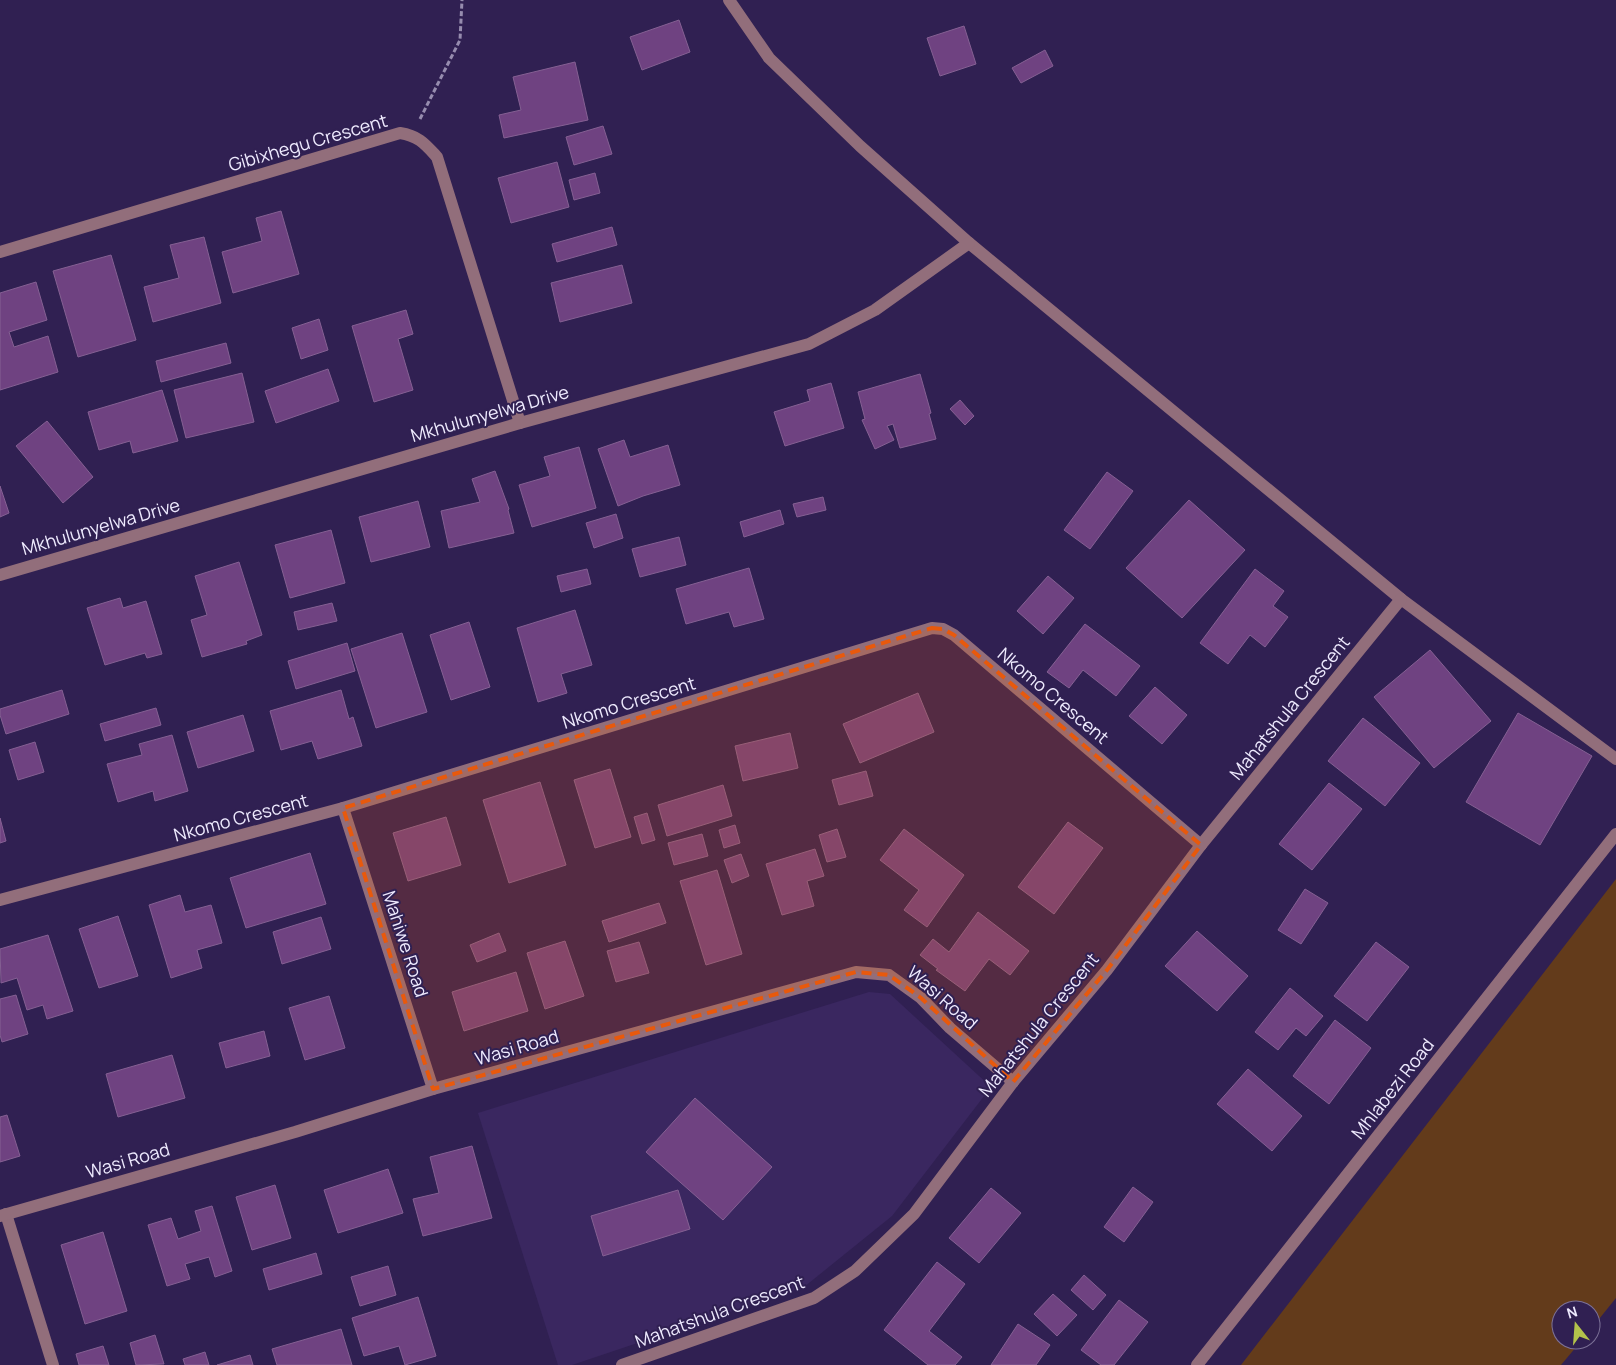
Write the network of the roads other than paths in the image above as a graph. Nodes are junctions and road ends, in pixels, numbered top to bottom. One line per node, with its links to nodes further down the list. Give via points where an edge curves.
1 (729, 0): 2 (street, via 769,58 860,146)
2 (969, 243): 4 (street, Mkhulunyelwa Drive, via 875,310 809,344); 6 (street)
3 (0, 252): 4 (street, Gibixhegu Crescent, via 400,133 412,135 425,143 437,157)
4 (520, 423): 5 (street, Mkhulunyelwa Drive)
5 (0, 575)
6 (1401, 599): 7 (street); 10 (street, Mahatshula Crescent)
7 (1616, 759)
8 (344, 808): 10 (street, Nkomo Crescent, via 932,628 954,635); 11 (street, Nkomo Crescent); 13 (street, Mahiwe Road)
9 (1616, 834): 17 (street, Mhlabezi Road)
10 (1201, 845): 12 (street, Mahatshula Crescent, via 1106,970)
11 (0, 900)
12 (1013, 1082): 13 (street, Wasi Road, via 950,1028 921,998 889,975 856,972); 16 (street, Mahatshula Crescent, via 914,1214 855,1271 814,1298)
13 (433, 1089): 14 (street, Wasi Road)
14 (3, 1215): 15 (street)
15 (53, 1365)
16 (622, 1365)
17 (1197, 1365)

